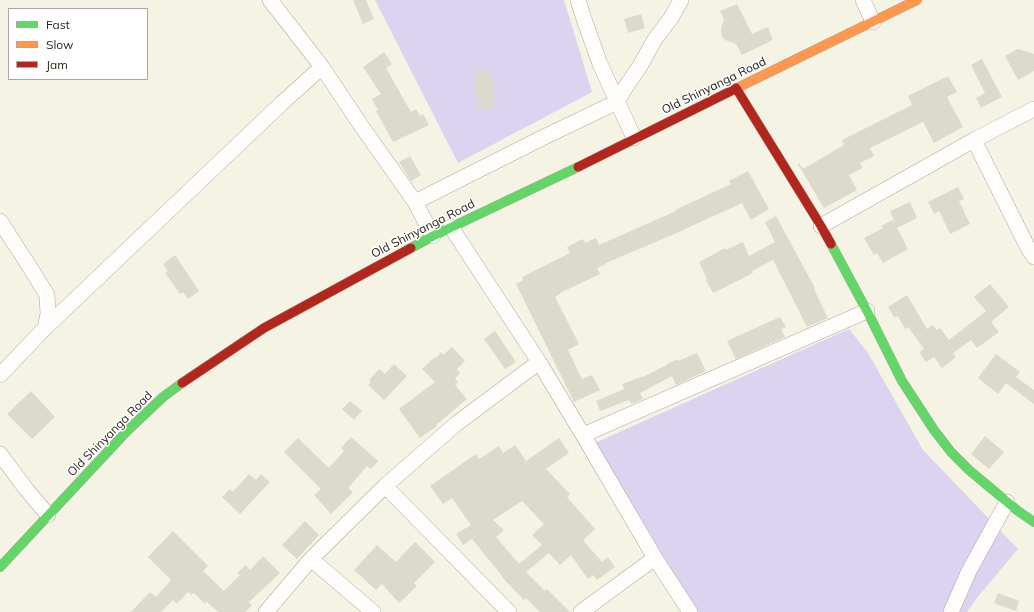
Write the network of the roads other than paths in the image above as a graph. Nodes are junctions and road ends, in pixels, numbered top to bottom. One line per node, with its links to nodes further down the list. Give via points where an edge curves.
1 (270, 0): 7 (street)
2 (578, 0): 9 (street, via 600,64)
3 (681, 0): 9 (street)
4 (863, 0): 6 (street)
5 (917, 0): 6 (main road, Old Shinyanga Road)
6 (873, 22): 8 (main road, Old Shinyanga Road)
7 (322, 67): 13 (street); 20 (street)
8 (736, 88): 11 (main road, Old Shinyanga Road); 15 (main road)
9 (617, 102): 11 (street); 13 (street)
10 (1034, 109): 12 (street)
11 (634, 138): 16 (main road, Old Shinyanga Road)
12 (974, 140): 15 (street); 18 (street)
13 (415, 202): 17 (street)
14 (0, 221): 20 (street, via 47,295 48,314)
15 (821, 226): 19 (main road)
16 (451, 227): 17 (main road, Old Shinyanga Road); 21 (street)
17 (433, 236): 27 (main road, Old Shinyanga Road, via 264,328 187,379 163,397 127,431)
18 (1034, 257)
19 (867, 311): 23 (street); 26 (main road, via 902,381 934,430 969,470)
20 (45, 328): 22 (street)
21 (539, 362): 23 (street); 25 (street, via 456,424)
22 (0, 375)
23 (583, 435): 29 (street)
24 (0, 454): 27 (street)
25 (385, 486): 30 (street); 34 (street)
26 (1007, 502): 28 (main road); 37 (street, via 969,571)
27 (48, 515): 31 (main road, Old Shinyanga Road)
28 (1034, 522)
29 (655, 558): 35 (street); 36 (street)
30 (311, 559): 32 (street); 33 (street)
31 (0, 567)
32 (266, 612)
33 (373, 612)
34 (509, 612)
35 (581, 612)
36 (690, 612)
37 (951, 612)

